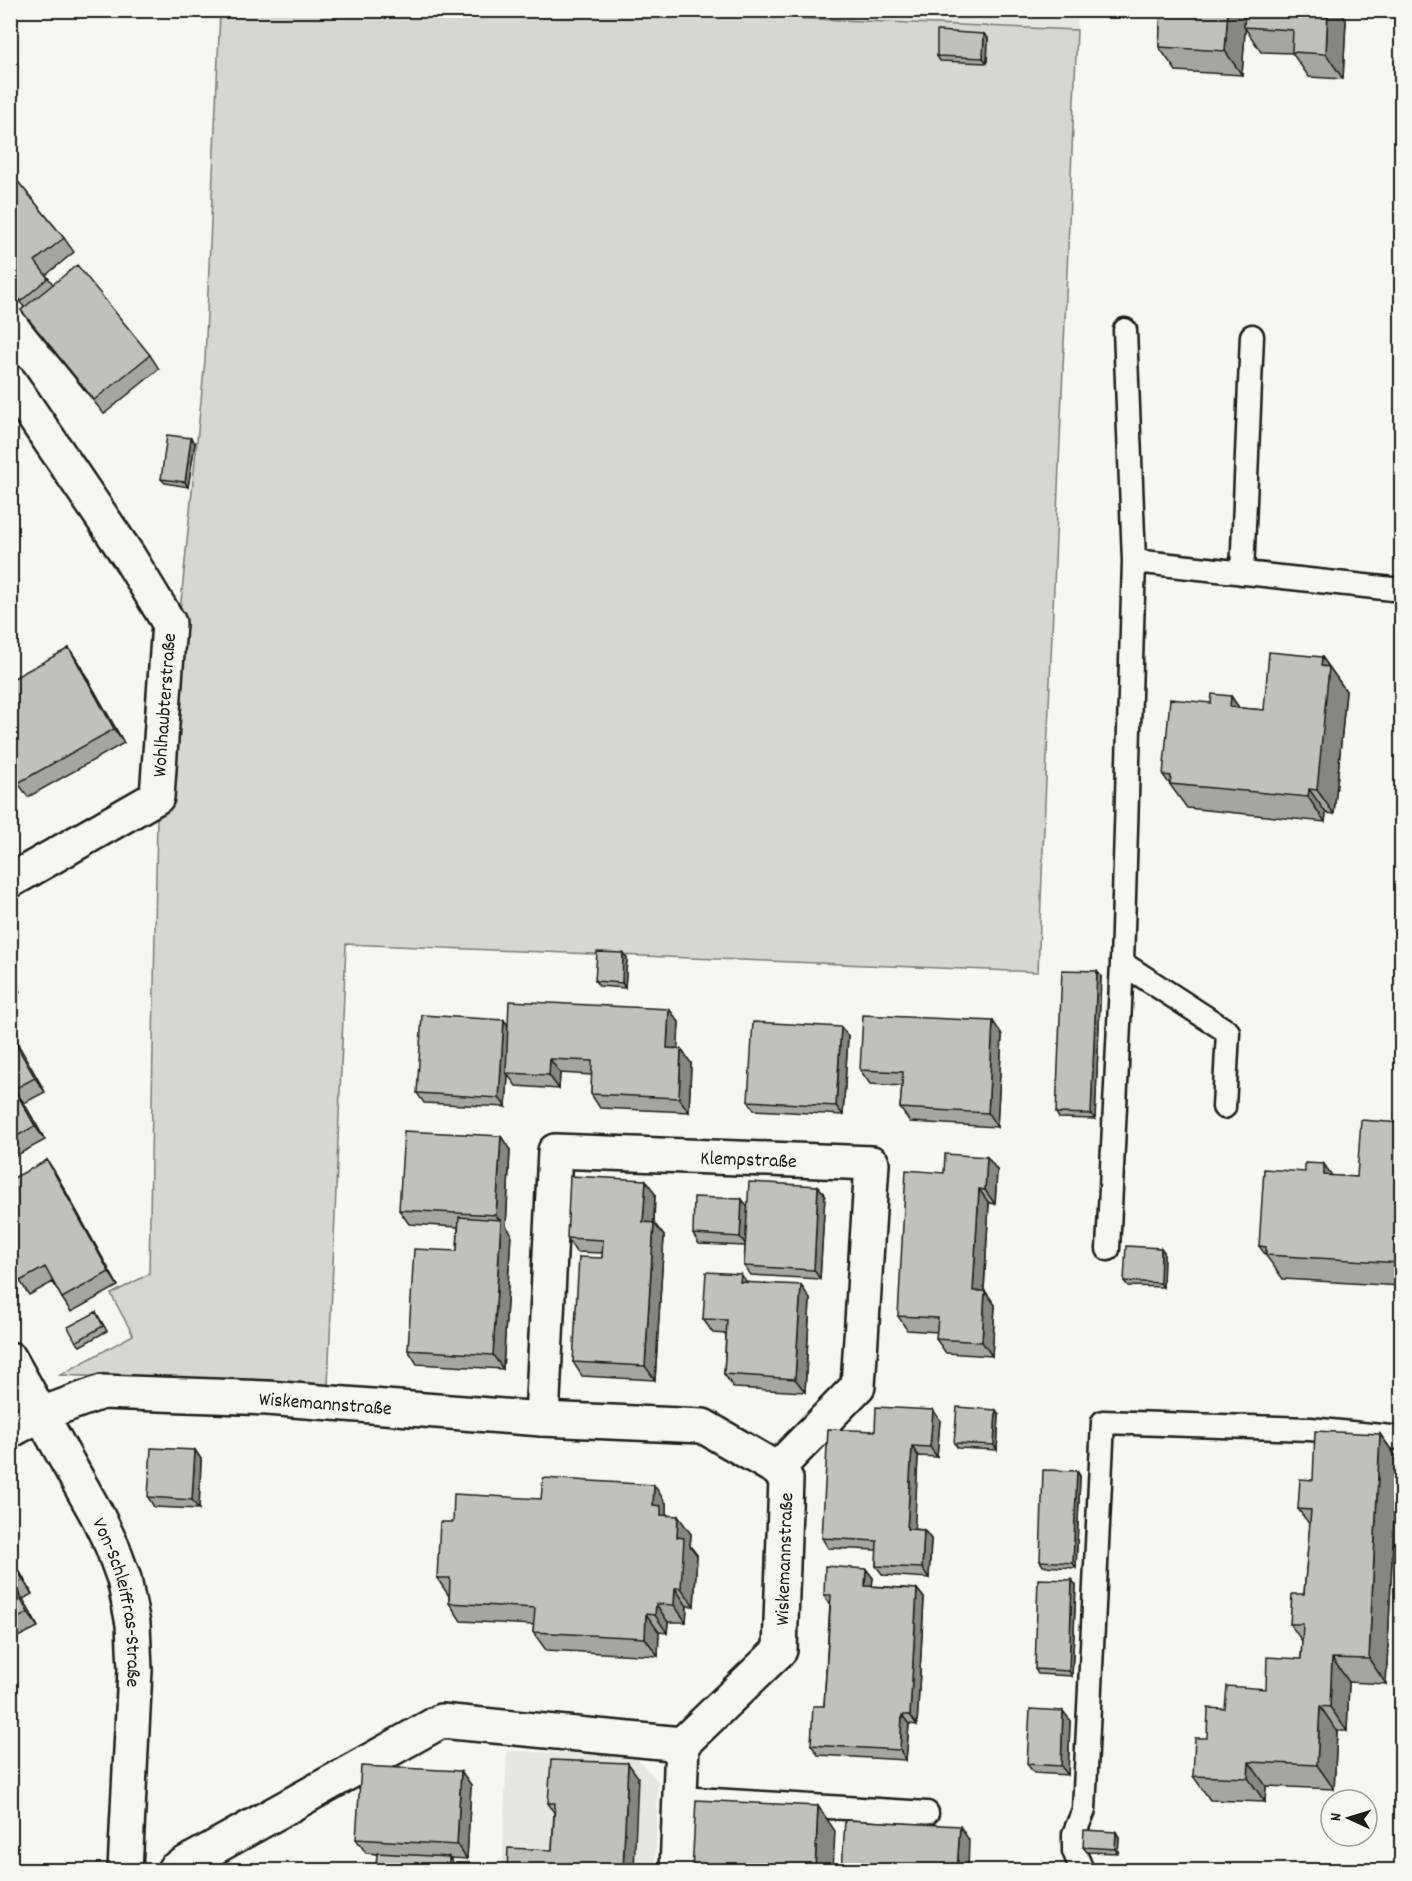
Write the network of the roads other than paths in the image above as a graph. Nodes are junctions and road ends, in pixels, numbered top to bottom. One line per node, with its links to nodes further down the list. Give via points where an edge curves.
1 (1125, 330): 4 (lane)
2 (1252, 336): 5 (lane)
3 (10, 382): 7 (street, Wohlhaubterstraße, via 169,623 157,797)
4 (1134, 561): 5 (lane); 8 (lane)
5 (1242, 573): 6 (lane)
6 (1401, 590)
7 (10, 881)
8 (1122, 963): 9 (lane, via 1228,1032); 10 (lane)
9 (1224, 1107)
10 (1108, 1248)
11 (10, 1359): 12 (street, Von-Schleiffras-Straße)
12 (41, 1414): 13 (street, Wiskemannstraße, via 102,1392 267,1398); 14 (street, Wiskemannstraße); 20 (street, Von-Schleiffras-Straße, via 112,1546 124,1579 133,1624 135,1670)
13 (542, 1419): 16 (street, Wiskemannstraße, via 703,1426); 16 (street, Klempstraße, via 555,1150 872,1163 858,1386)
14 (10, 1431)
15 (1401, 1438): 23 (lane, via 1310,1430 1103,1422 1084,1810 1074,1834 1074,1851)
16 (777, 1469): 17 (street, Wiskemannstraße, via 786,1479 780,1650)
17 (682, 1744): 18 (street); 21 (street, via 441,1720)
18 (680, 1798): 19 (lane); 22 (street)
19 (927, 1813)
20 (125, 1870)
21 (174, 1870)
22 (678, 1870)
23 (1082, 1870)

